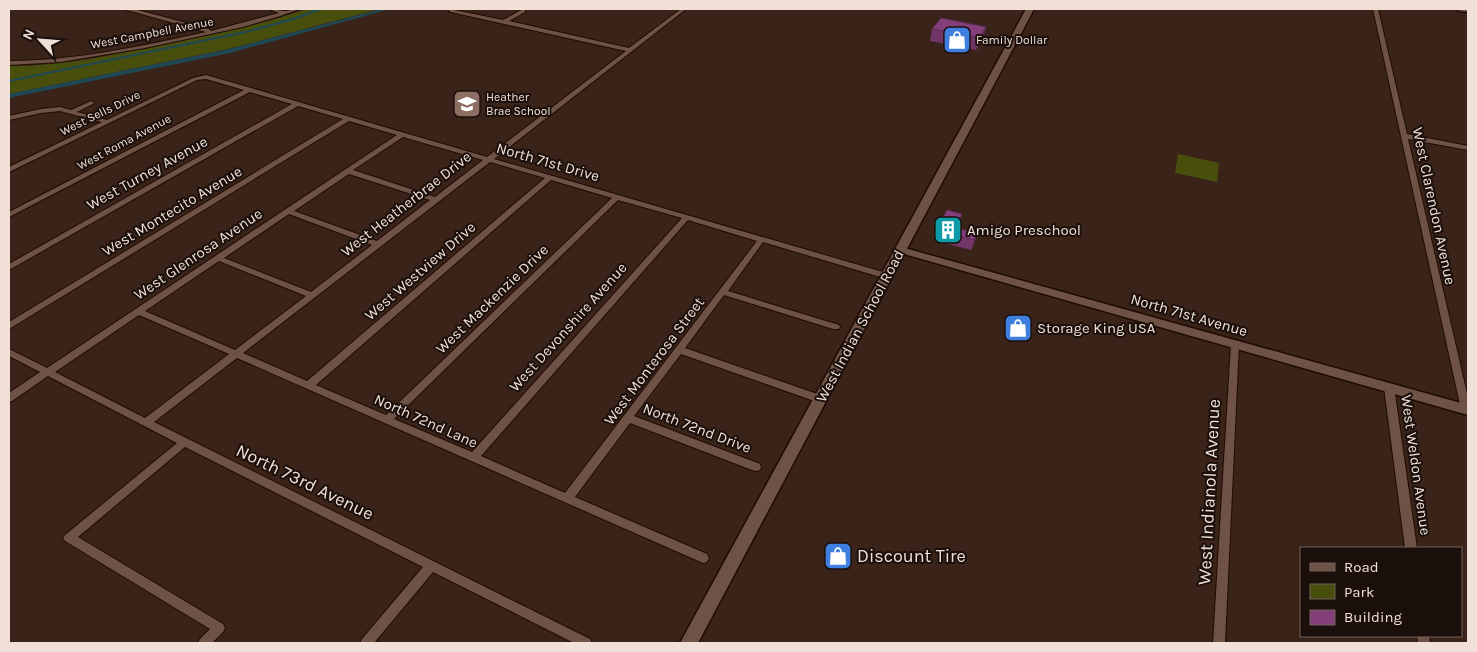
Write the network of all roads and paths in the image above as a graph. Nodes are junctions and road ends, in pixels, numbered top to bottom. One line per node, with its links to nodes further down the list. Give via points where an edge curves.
1 (129, 9): 13 (street)
2 (271, 9): 11 (street)
3 (297, 9): 11 (street, West Campbell Avenue)
4 (684, 9): 14 (street, West Heatherbrae Drive)
5 (1030, 9): 38 (main road, West Indian School Road)
6 (1375, 9): 25 (street, West Clarendon Avenue)
7 (1462, 9): 9 (main road)
8 (451, 10): 12 (street)
9 (1468, 10)
10 (523, 11): 12 (street)
11 (286, 13): 13 (street, West Campbell Avenue)
12 (504, 22): 14 (street)
13 (209, 33): 15 (street, West Campbell Avenue, via 78,58)
14 (630, 50): 27 (street, West Heatherbrae Drive)
15 (9, 63)
16 (201, 77): 17 (street, North 71st Drive); 23 (street, West Sells Drive)
17 (250, 89): 19 (street, North 71st Drive); 34 (street, West Roma Avenue)
18 (91, 102): 20 (street)
19 (298, 103): 22 (street, North 71st Drive); 40 (street, West Turney Avenue)
20 (73, 111): 21 (street, via 53,109); 23 (street)
21 (9, 118)
22 (349, 118): 24 (street, North 71st Drive); 45 (street, West Montecito Avenue)
23 (108, 122): 28 (street, West Sells Drive)
24 (403, 134): 27 (street, North 71st Drive); 29 (street, West Glenrosa Avenue)
25 (1405, 136): 26 (street); 56 (street, West Clarendon Avenue)
26 (1468, 148)
27 (489, 159): 30 (street, North 71st Drive); 32 (street, West Heatherbrae Drive)
28 (9, 170)
29 (348, 171): 32 (street); 33 (street, West Glenrosa Avenue)
30 (550, 177): 31 (street, North 71st Drive); 52 (street, West Westview Drive)
31 (617, 197): 35 (street, North 71st Drive); 58 (street, West Mackenzie Drive)
32 (436, 200): 37 (street, West Heatherbrae Drive)
33 (287, 212): 37 (street); 39 (street, West Glenrosa Avenue)
34 (9, 215)
35 (687, 217): 36 (street, North 71st Drive); 61 (street, West Devonshire Avenue)
36 (762, 239): 41 (street, North 71st Drive); 42 (street, West Monterosa Street)
37 (378, 244): 43 (street, West Heatherbrae Drive)
38 (901, 250): 41 (main road, West Indian School Road); 47 (street, North 71st Avenue)
39 (218, 258): 43 (street); 44 (street, West Glenrosa Avenue)
40 (9, 267)
41 (887, 276): 55 (main road, West Indian School Road)
42 (723, 292): 46 (street); 48 (street, West Monterosa Street)
43 (312, 295): 50 (street, West Heatherbrae Drive)
44 (138, 311): 50 (street, North 72nd Lane); 51 (street, West Glenrosa Avenue)
45 (9, 326)
46 (836, 327)
47 (1234, 344): 53 (street, North 71st Avenue); 71 (street, West Indianola Avenue)
48 (680, 350): 55 (street); 57 (street, West Monterosa Street)
49 (9, 352): 51 (street, North 73rd Avenue)
50 (235, 354): 52 (street, North 72nd Lane); 59 (street, West Heatherbrae Drive)
51 (47, 372): 54 (street, West Glenrosa Avenue); 59 (street, North 73rd Avenue)
52 (308, 386): 58 (street, North 72nd Lane)
53 (1389, 387): 56 (street, North 71st Avenue); 64 (street, West Weldon Avenue)
54 (9, 398)
55 (820, 399): 70 (main road, West Indian School Road)
56 (1467, 409)
57 (628, 418): 62 (street, North 72nd Drive); 63 (street, West Monterosa Street)
58 (387, 420): 61 (street, North 72nd Lane)
59 (146, 423): 60 (street, North 73rd Avenue)
60 (185, 442): 66 (street, North 73rd Avenue); 67 (street, via 68,538 219,628)
61 (473, 458): 63 (street, North 72nd Lane)
62 (756, 467)
63 (567, 499): 65 (street, North 72nd Lane)
64 (1411, 547)
65 (703, 558)
66 (432, 565): 68 (street); 69 (street, North 73rd Avenue)
67 (204, 643)
68 (366, 643)
69 (586, 643)
70 (690, 643)
71 (1218, 643)

